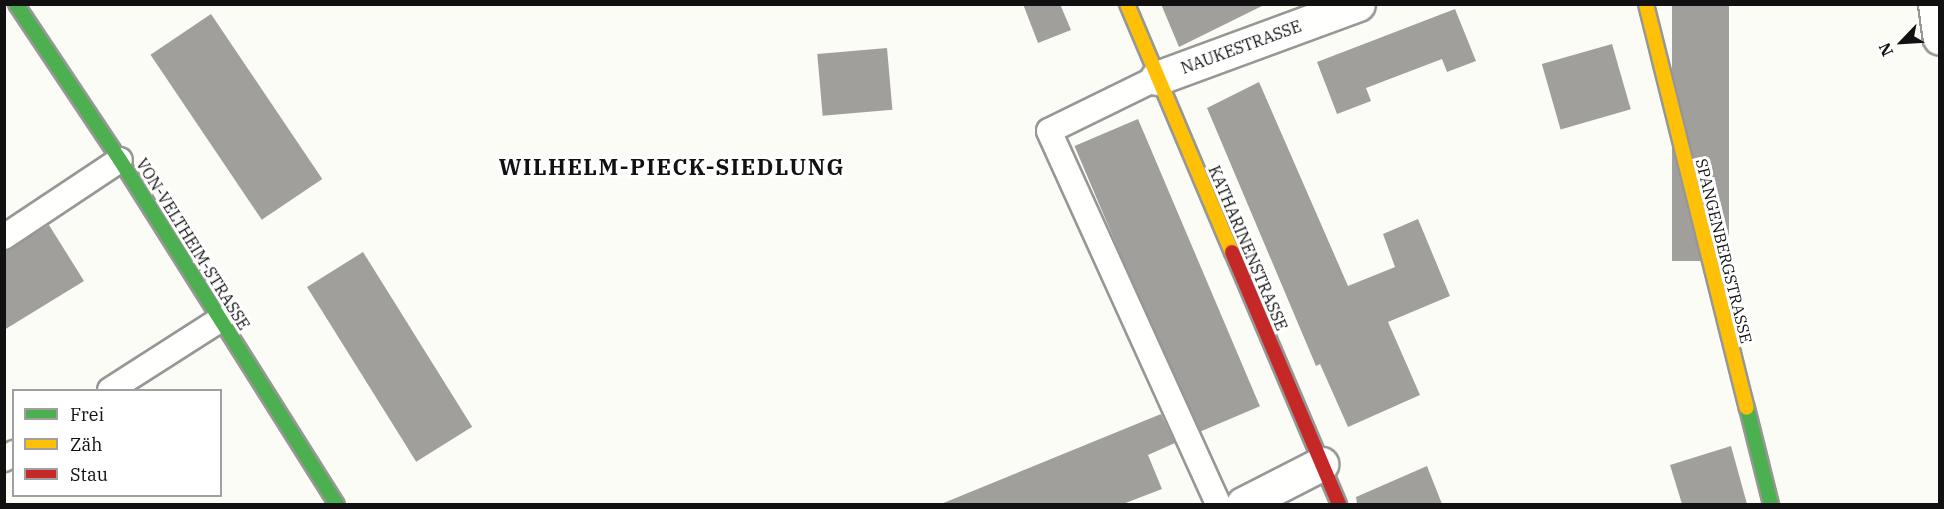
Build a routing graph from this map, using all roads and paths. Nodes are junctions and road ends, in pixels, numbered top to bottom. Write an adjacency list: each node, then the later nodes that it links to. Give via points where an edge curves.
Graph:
1 (16, 4): 8 (street, VON-VELTHEIM-STRASSE)
2 (1127, 4): 7 (street, KATHARINENSTRASSE)
3 (1358, 4): 7 (street, NAUKESTRASSE)
4 (1646, 4): 17 (street, SPANGENBERGSTRASSE)
5 (1935, 4): 6 (street)
6 (1940, 38)
7 (1157, 78): 12 (street, KATHARINENSTRASSE); 14 (lane, via 1049,131)
8 (120, 160): 9 (lane); 10 (street, VON-VELTHEIM-STRASSE)
9 (4, 237)
10 (221, 319): 11 (lane); 13 (street, VON-VELTHEIM-STRASSE)
11 (112, 389)
12 (1321, 464): 15 (street); 16 (street, KATHARINENSTRASSE)
13 (337, 504)
14 (1218, 504)
15 (1243, 504)
16 (1339, 504)
17 (1771, 504)

